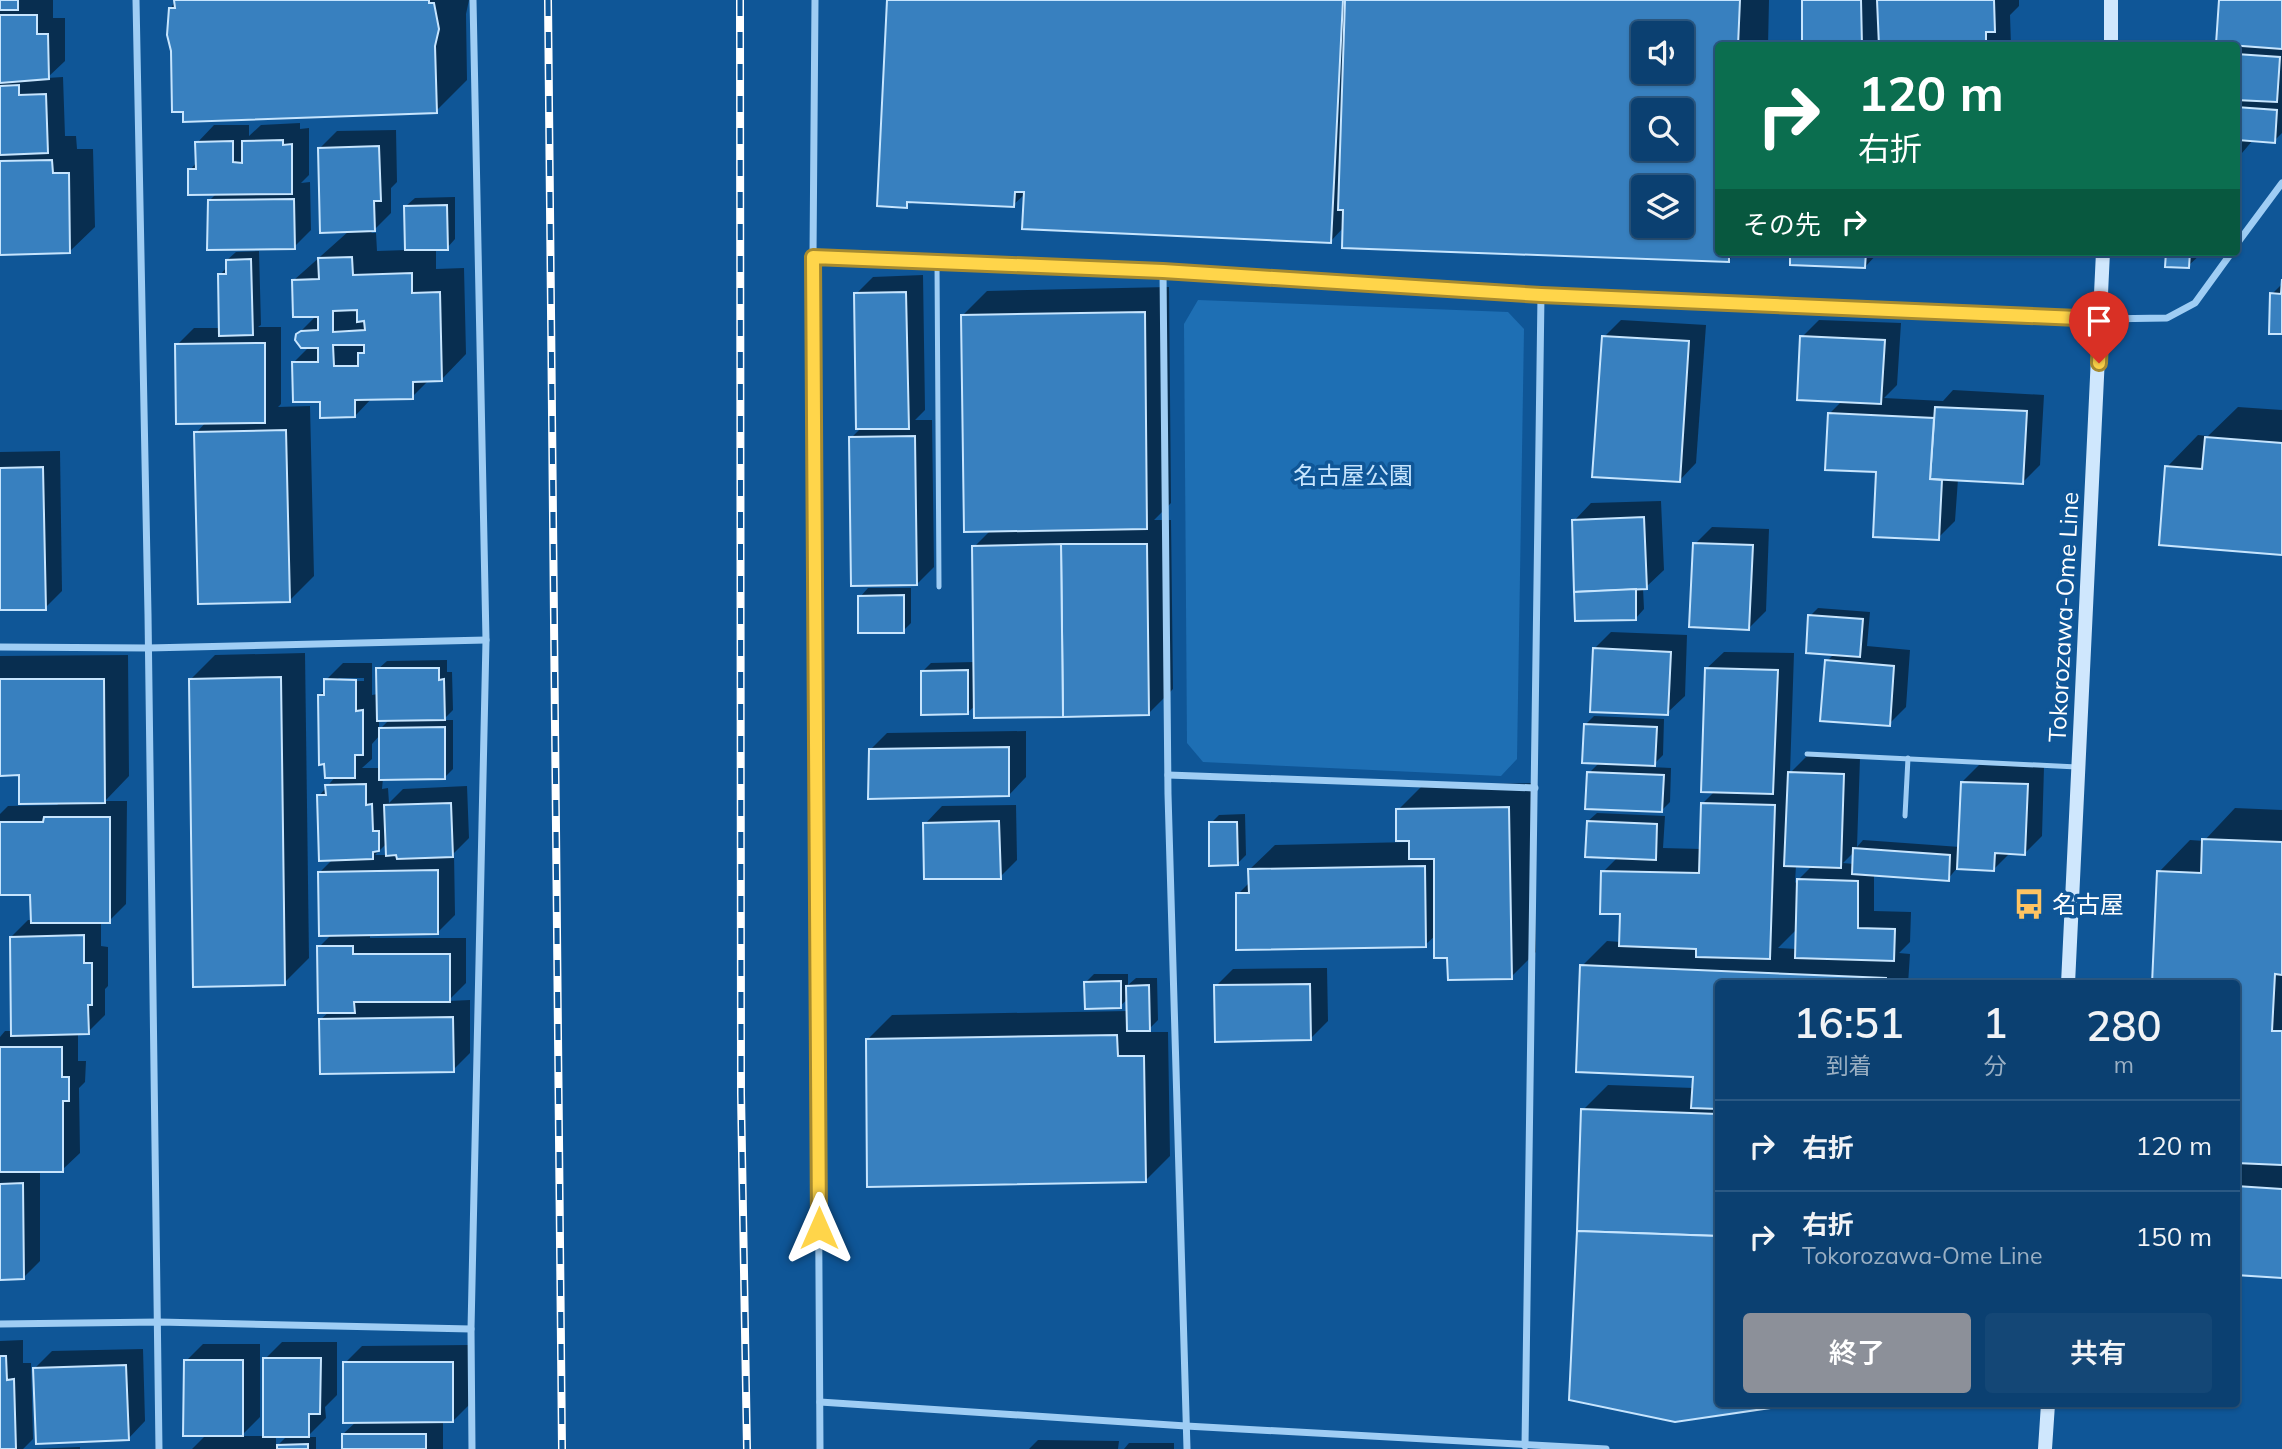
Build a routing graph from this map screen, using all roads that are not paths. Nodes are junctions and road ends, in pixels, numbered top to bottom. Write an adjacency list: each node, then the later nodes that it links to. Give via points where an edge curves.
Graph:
1 (136, 0): 18 (street)
2 (472, 0): 16 (street)
3 (815, 0): 10 (street)
4 (2111, 0): 5 (main road)
5 (2111, 42)
6 (2282, 183): 7 (street)
7 (2240, 240)
8 (2103, 256): 14 (main road, Tokorozawa-Ome Line)
9 (2229, 256): 14 (street, via 2195,303 2167,318)
10 (813, 257): 11 (street); 29 (street)
11 (937, 262): 12 (street); 15 (lane)
12 (1163, 271): 13 (street); 22 (street)
13 (1541, 295): 14 (street); 23 (street)
14 (2101, 319): 21 (main road, Tokorozawa-Ome Line)
15 (939, 587)
16 (485, 640): 18 (street); 28 (street)
17 (0, 647): 18 (street)
18 (148, 648): 26 (street)
19 (1807, 754): 20 (lane)
20 (1908, 758): 21 (lane); 24 (lane)
21 (2078, 767): 25 (main road, Tokorozawa-Ome Line)
22 (1168, 775): 23 (street); 31 (street)
23 (1535, 788): 32 (street)
24 (1905, 816)
25 (2068, 980)
26 (159, 1322): 27 (street); 28 (street); 33 (street)
27 (0, 1324)
28 (471, 1329): 34 (street)
29 (820, 1402): 31 (street); 35 (street)
30 (2048, 1407): 38 (main road)
31 (1186, 1426): 32 (street); 36 (street)
32 (1525, 1446): 37 (street)
33 (159, 1449)
34 (472, 1449)
35 (820, 1449)
36 (1187, 1449)
37 (1606, 1449)
38 (2045, 1449)

